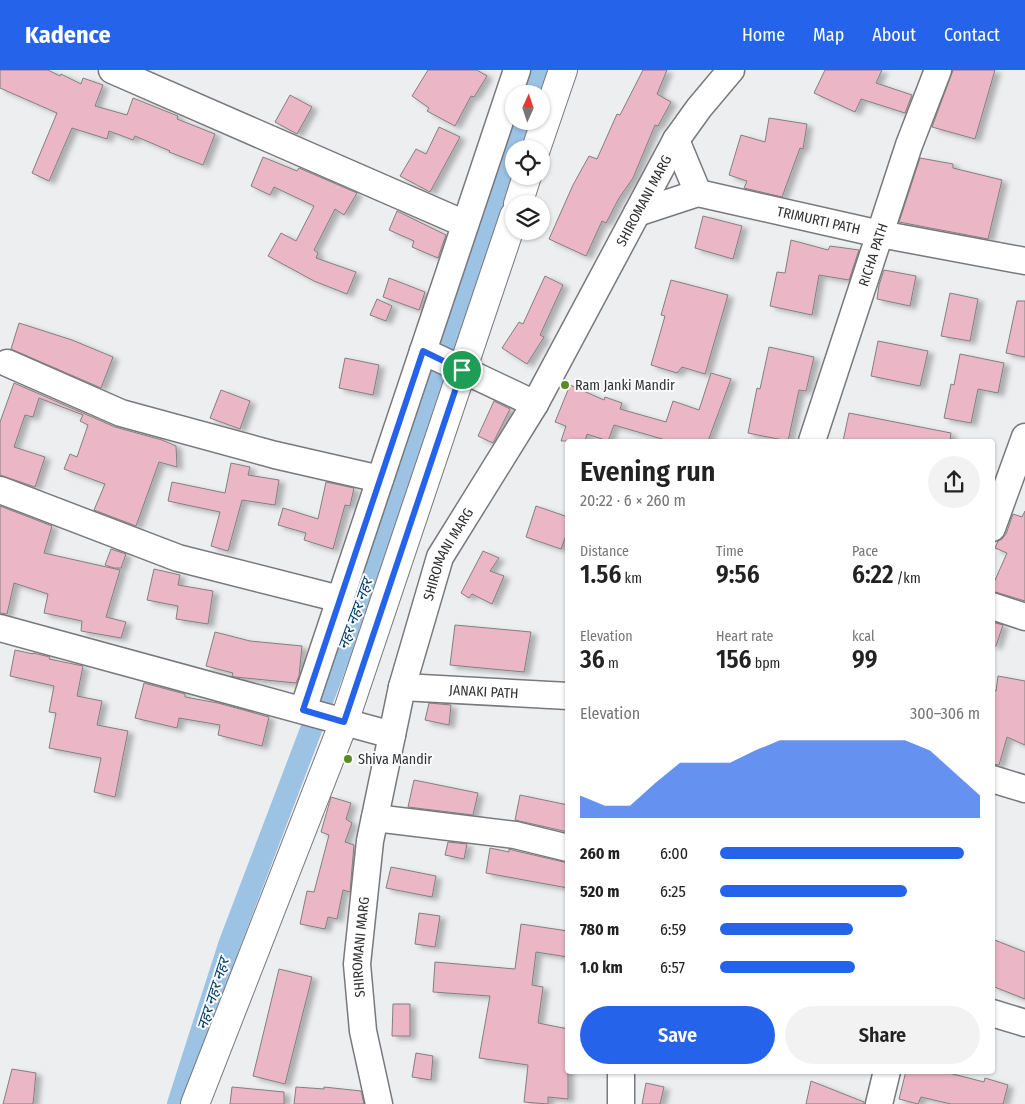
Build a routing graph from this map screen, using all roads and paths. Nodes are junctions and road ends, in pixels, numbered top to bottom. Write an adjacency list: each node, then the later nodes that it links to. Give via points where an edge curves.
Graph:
1 (112, 70): 10 (street)
2 (517, 70): 10 (street)
3 (563, 70): 6 (main road)
4 (731, 70): 7 (street, SHIROMANI MARG)
5 (938, 70): 11 (street, RICHA PATH, via 908,145)
6 (539, 140)
7 (676, 140): 8 (street); 9 (street, SHIROMANI MARG)
8 (698, 193): 9 (street); 11 (street, TRIMURTI PATH)
9 (637, 213): 17 (street, SHIROMANI MARG)
10 (465, 224): 14 (street)
11 (880, 234): 13 (street, TRIMURTI PATH); 19 (street, RICHA PATH)
12 (506, 240): 16 (main road)
13 (1025, 261)
14 (423, 351): 16 (street); 20 (street)
15 (7, 363): 20 (street, via 120,413 275,455)
16 (462, 370): 17 (street); 30 (main road)
17 (535, 404): 28 (street, SHIROMANI MARG, via 440,557)
18 (1025, 437): 22 (street)
19 (813, 439)
20 (380, 479): 24 (street)
21 (0, 490): 24 (street, via 178,558)
22 (1015, 496): 23 (street)
23 (995, 524)
24 (340, 599): 30 (street)
25 (995, 607): 26 (street)
26 (1025, 617)
27 (0, 628): 30 (street)
28 (402, 687): 29 (street, JANAKI PATH); 31 (street, SHIROMANI MARG)
29 (565, 696)
30 (320, 716): 31 (street); 41 (main road)
31 (392, 735): 34 (street, SHIROMANI MARG)
32 (995, 780): 33 (street)
33 (1025, 789)
34 (375, 818): 35 (street, via 516,835); 42 (street, SHIROMANI MARG, via 357,964 363,1031)
35 (565, 847)
36 (995, 1014): 37 (street)
37 (1025, 1023)
38 (621, 1074): 43 (street)
39 (887, 1074): 40 (street)
40 (884, 1102)
41 (195, 1104)
42 (380, 1104)
43 (621, 1104)

